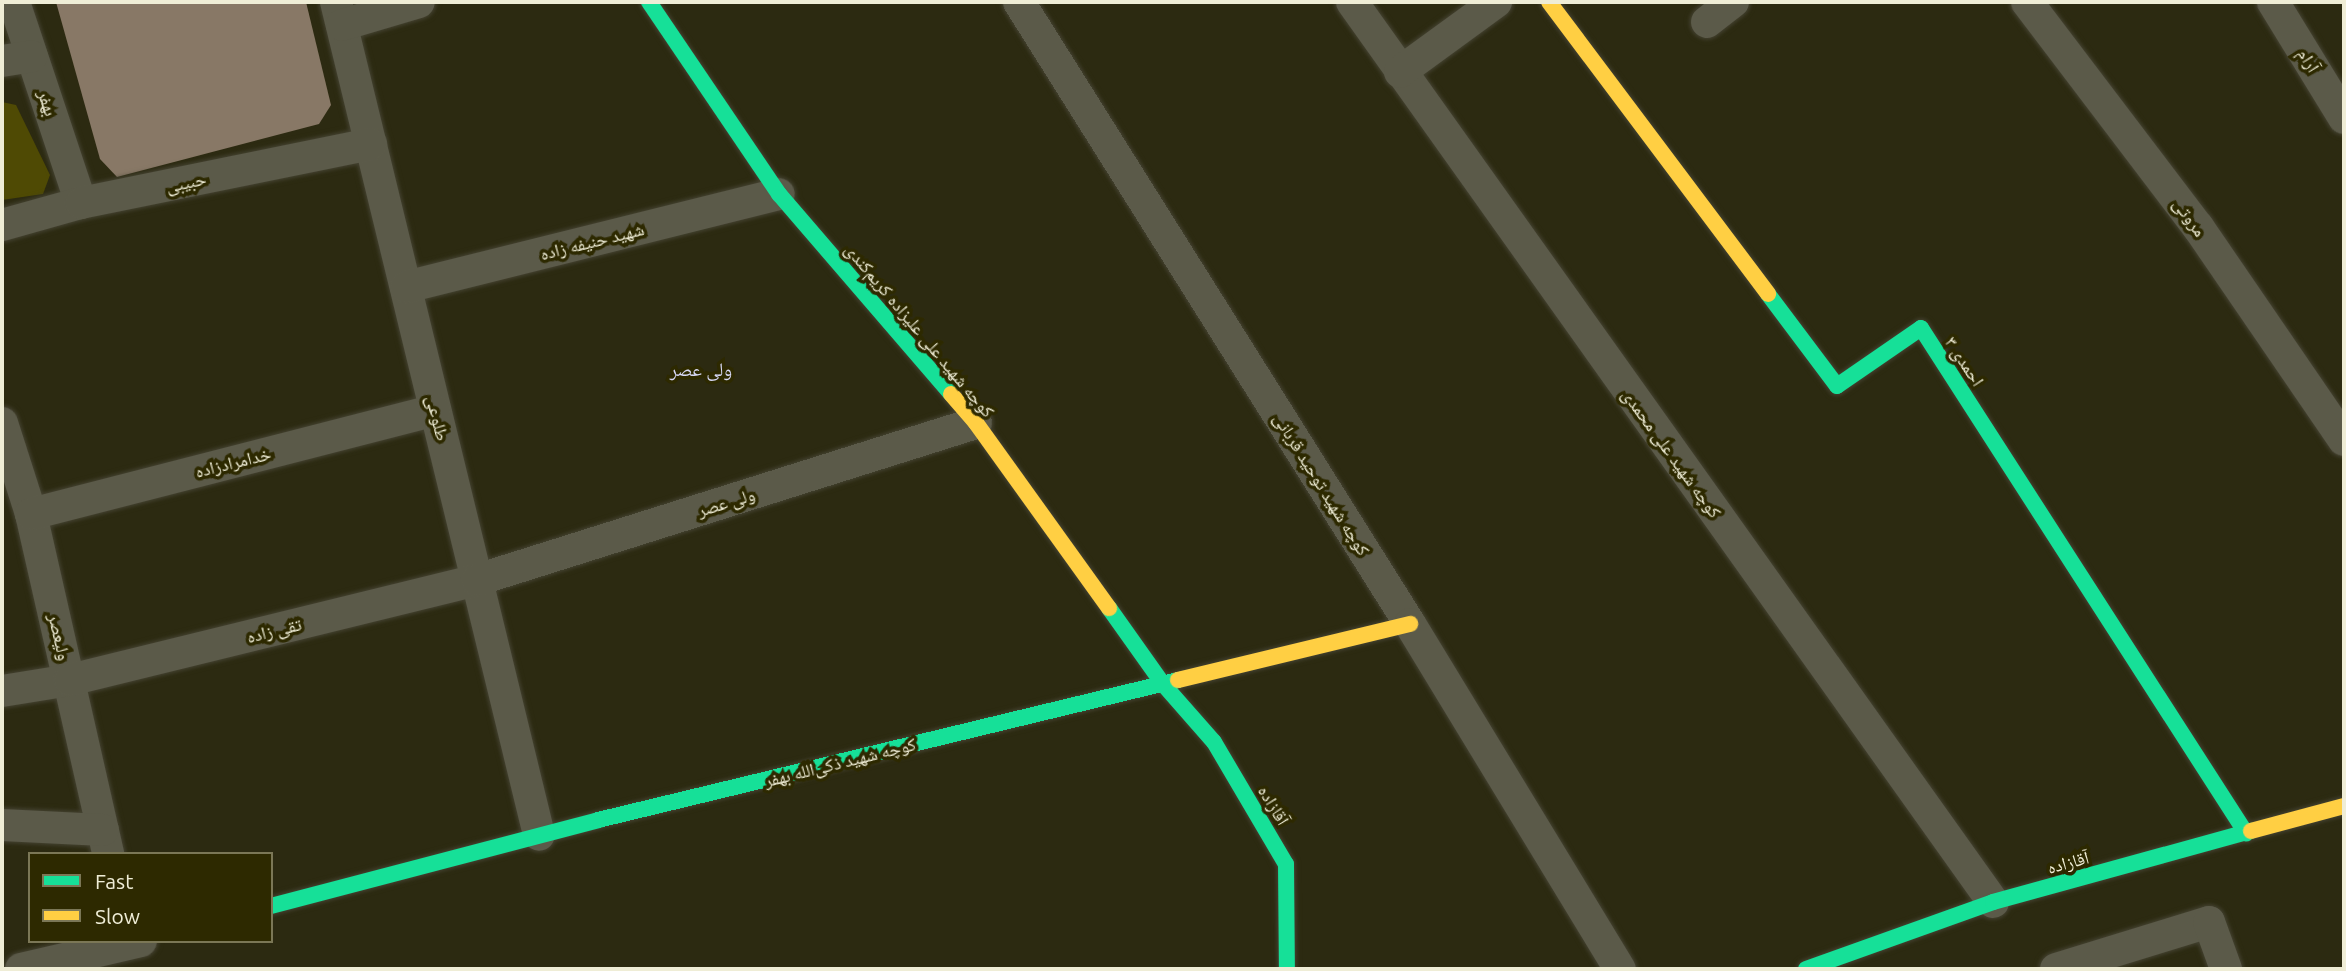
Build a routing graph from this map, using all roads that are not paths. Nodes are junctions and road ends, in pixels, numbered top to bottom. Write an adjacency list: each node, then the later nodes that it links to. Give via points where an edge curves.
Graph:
1 (14, 2): 13 (street, بهفر)
2 (419, 2): 11 (street)
3 (649, 2): 18 (street, کوچه شهید علی علیزاده کریم‌کندی)
4 (1019, 2): 28 (street, کوچه شهید توحید قربانی)
5 (1352, 2): 15 (street, کوچه شهید علی محمدی)
6 (1496, 2): 15 (street)
7 (1549, 2): 34 (street, احمدی ۳, via 1837,386 1921,328)
8 (1732, 2): 12 (street)
9 (2027, 2): 25 (street, مروتی, via 2198,227)
10 (2273, 2): 16 (street, آرام)
11 (339, 13): 17 (street, طلوعی)
12 (1707, 22)
13 (32, 56): 14 (street); 19 (street, بهفر)
14 (2, 61)
15 (1400, 72): 37 (street, کوچه شهید علی محمدی)
16 (2344, 118)
17 (371, 144): 19 (street, حبیبی); 21 (street, طلوعی)
18 (779, 194): 21 (street, شهید حنیفه زاده); 24 (street, کوچه شهید علی علیزاده کریم‌کندی)
19 (81, 203): 20 (street, حبیبی)
20 (2, 225)
21 (406, 287): 22 (street, طلوعی)
22 (435, 410): 26 (street, خدامرادزاده); 27 (street, طلوعی)
23 (2, 423): 26 (street, ولیعصر)
24 (976, 424): 27 (street, ولی عصر); 30 (street, کوچه شهید علی علیزاده کریم‌کندی)
25 (2344, 440)
26 (31, 514): 29 (street, ولیعصر)
27 (477, 580): 29 (street, تقی زاده); 35 (street, طلوعی)
28 (1410, 624): 30 (street, کوچه شهید ذکی‌الله بهفر); 42 (street, کوچه شهید توحید قربانی)
29 (70, 680): 31 (street, تقی زاده); 36 (street, ولیعصر)
30 (1163, 684): 35 (street, کوچه شهید ذکی‌الله بهفر); 41 (street, آقازاده, via 1214,742 1286,864)
31 (2, 691)
32 (2344, 806): 34 (street, آقازاده)
33 (2, 824): 36 (street)
34 (2246, 833): 37 (street, آقازاده)
35 (539, 835): 38 (street, کوچه شهید ذکی‌الله بهفر)
36 (106, 842)
37 (1993, 902): 43 (street, آقازاده)
38 (273, 905)
39 (135, 949): 40 (street)
40 (21, 969)
41 (1287, 969)
42 (1620, 969)
43 (1805, 969)
44 (2056, 969): 45 (street, via 2209,922)
45 (2226, 969)

